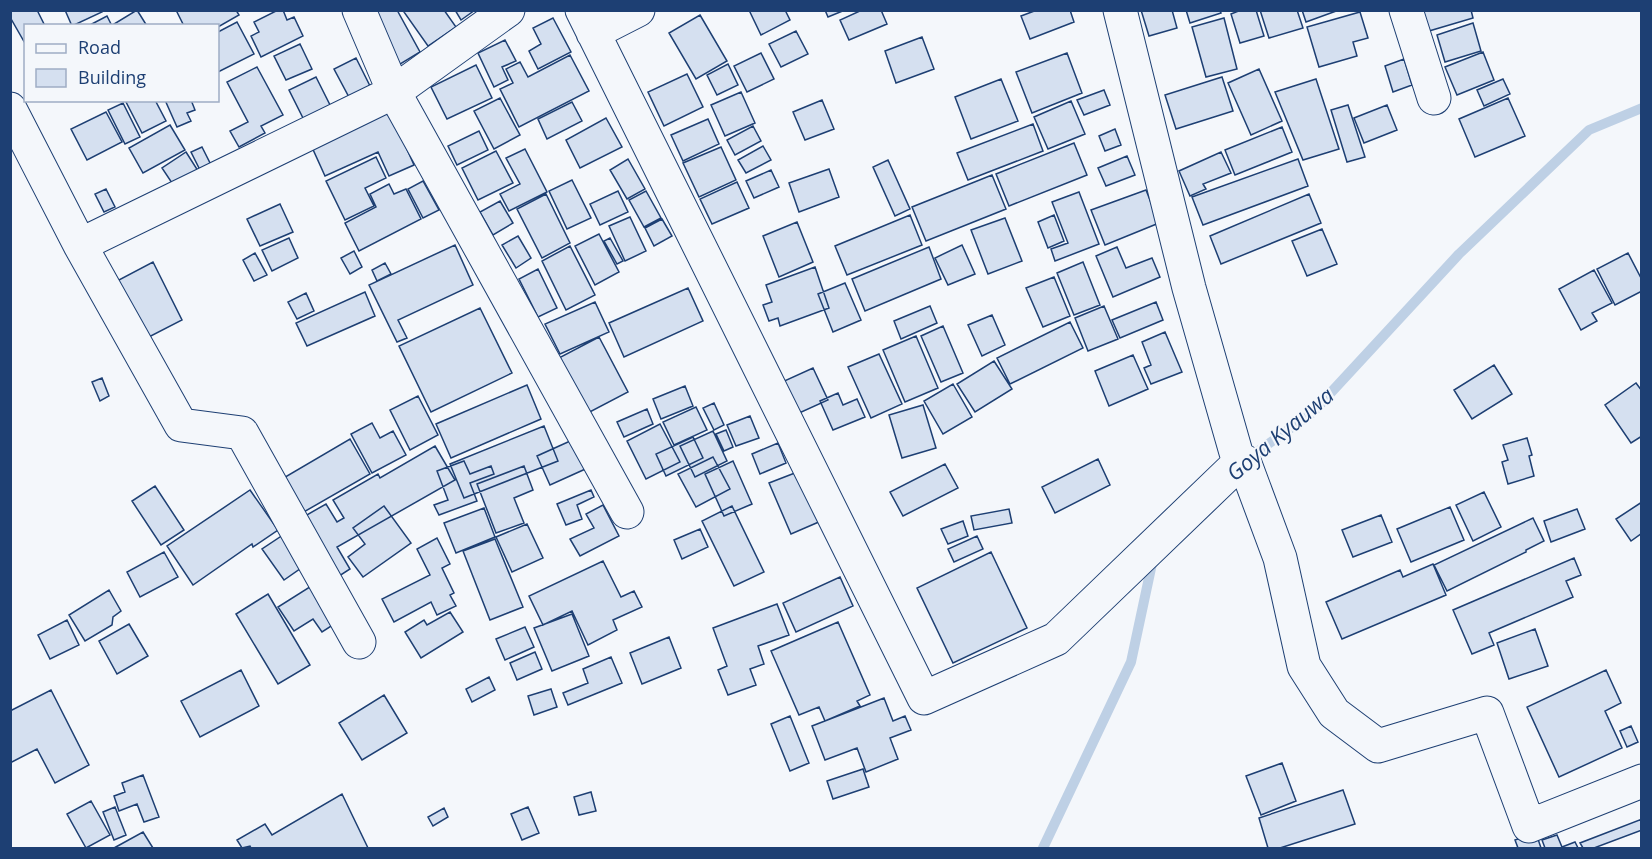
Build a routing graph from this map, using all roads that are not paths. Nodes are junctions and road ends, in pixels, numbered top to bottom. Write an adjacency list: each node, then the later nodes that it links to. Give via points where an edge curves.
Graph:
1 (359, 10): 7 (street)
2 (508, 10): 7 (street)
3 (638, 10): 6 (street)
4 (1120, 10): 11 (street, via 1189,288)
5 (1406, 10): 8 (street)
6 (587, 22): 11 (street, via 924,698 1056,639)
7 (394, 92): 10 (street); 12 (street)
8 (1434, 98)
9 (10, 109): 10 (street)
10 (80, 245): 13 (street, via 181,425 242,433)
11 (1239, 462): 14 (street, via 1244,461 1280,558 1304,666 1334,713 1378,746 1487,713 1529,826)
12 (627, 512)
13 (359, 642)
14 (1641, 781)

